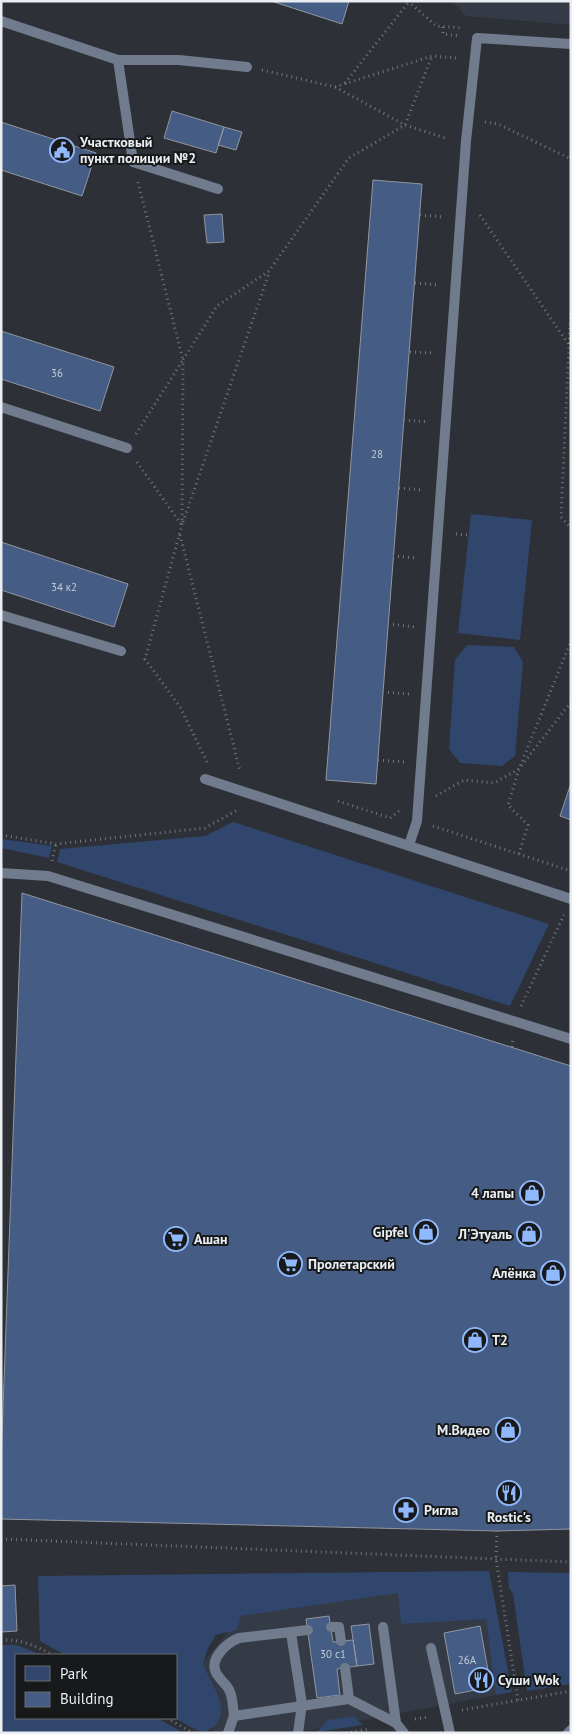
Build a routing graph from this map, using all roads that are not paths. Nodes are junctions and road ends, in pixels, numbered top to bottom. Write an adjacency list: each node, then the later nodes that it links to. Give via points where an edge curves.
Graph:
1 (1, 21): 3 (lane)
2 (571, 44): 11 (lane, via 477,38 462,189 417,821)
3 (118, 60): 4 (lane, via 179,60); 5 (lane, via 134,162)
4 (247, 67)
5 (218, 189)
6 (1, 407): 7 (lane)
7 (127, 448)
8 (1, 615): 9 (lane)
9 (121, 651)
10 (205, 779): 11 (lane)
11 (409, 845): 13 (lane)
12 (1, 873): 14 (lane, via 48,876)
13 (571, 899)
14 (571, 1039)
15 (331, 1627): 19 (lane, via 339,1627)
16 (383, 1627): 25 (lane)
17 (308, 1630): 18 (lane)
18 (291, 1632): 23 (lane); 24 (lane, via 239,1638 221,1650 215,1671 231,1693)
19 (341, 1641)
20 (431, 1648): 29 (lane)
21 (344, 1668): 22 (lane)
22 (349, 1699): 23 (lane); 25 (lane)
23 (302, 1704): 24 (lane); 27 (lane)
24 (234, 1716): 26 (lane)
25 (396, 1723): 28 (lane)
26 (228, 1733)
27 (298, 1733)
28 (404, 1733)
29 (450, 1733)

